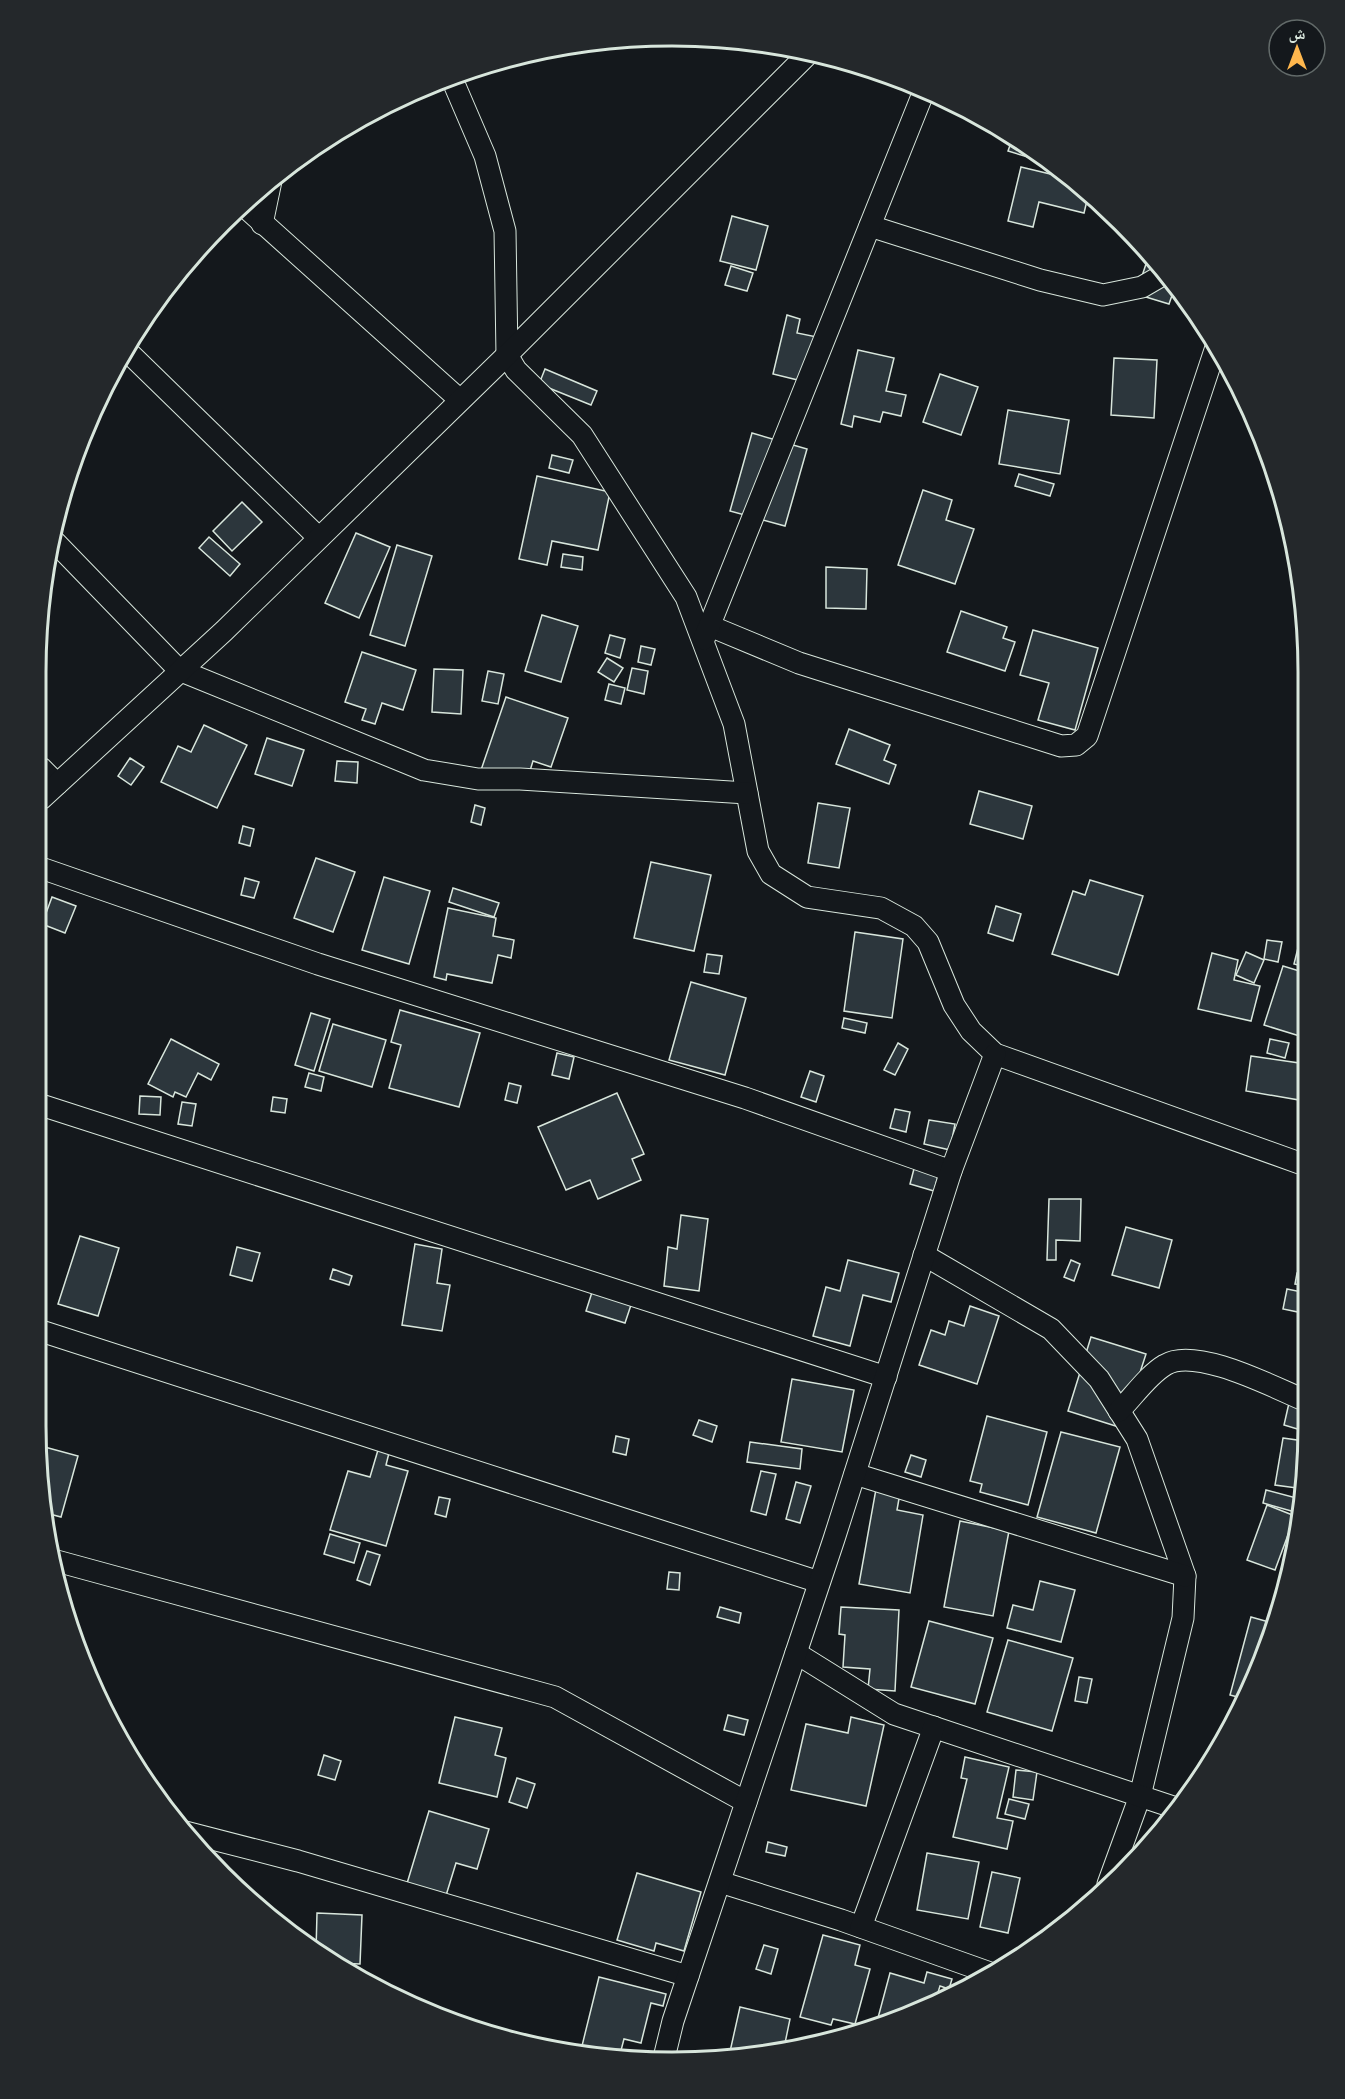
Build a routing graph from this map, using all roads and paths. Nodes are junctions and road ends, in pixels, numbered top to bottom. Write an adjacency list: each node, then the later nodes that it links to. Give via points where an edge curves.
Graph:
1 (802, 60): 9 (street)
2 (455, 86): 9 (street, via 485,156 505,231)
3 (921, 98): 7 (street)
4 (268, 195): 6 (street)
5 (250, 212): 6 (street)
6 (262, 224): 12 (street)
7 (870, 226): 8 (street, via 1040,280 1103,295 1142,287); 15 (street)
8 (1158, 278)
9 (507, 355): 12 (street); 15 (street, via 516,370 582,435)
10 (132, 356): 13 (street)
11 (1213, 357): 15 (street, via 1087,736 1076,745 1061,746)
12 (460, 400): 13 (street)
13 (318, 537): 16 (street)
14 (60, 547): 16 (street)
15 (706, 634): 19 (street, via 734,724)
16 (179, 670): 18 (street); 19 (street, via 424,770 478,779)
17 (46, 772): 18 (street)
18 (57, 784): 20 (street)
19 (747, 793): 22 (street, via 758,850 771,874 807,897 881,908 914,926 928,942 954,1005 971,1031)
20 (46, 795)
21 (46, 869): 25 (street, via 318,964 745,1098)
22 (995, 1054): 24 (street); 25 (street)
23 (46, 1106): 28 (street)
24 (1298, 1162)
25 (951, 1171): 26 (street)
26 (924, 1256): 28 (street); 30 (street, via 1051,1329 1098,1379)
27 (46, 1332): 34 (street)
28 (886, 1377): 31 (street)
29 (1298, 1398): 30 (street, via 1202,1360 1176,1360 1164,1365)
30 (1119, 1411): 33 (street, via 1137,1439)
31 (855, 1474): 33 (street); 34 (street)
32 (62, 1562): 38 (street, via 555,1697)
33 (1185, 1576): 37 (street, via 1182,1618)
34 (819, 1582): 35 (street)
35 (796, 1653): 36 (street, via 894,1714); 38 (street)
36 (934, 1727): 37 (street); 43 (street)
37 (1140, 1796): 39 (street); 41 (street)
38 (746, 1802): 42 (street)
39 (1170, 1806)
40 (199, 1836): 45 (street)
41 (1113, 1871)
42 (720, 1882): 43 (street); 45 (street)
43 (861, 1927): 44 (street)
44 (983, 1970)
45 (688, 1976): 46 (street)
46 (666, 2052)

